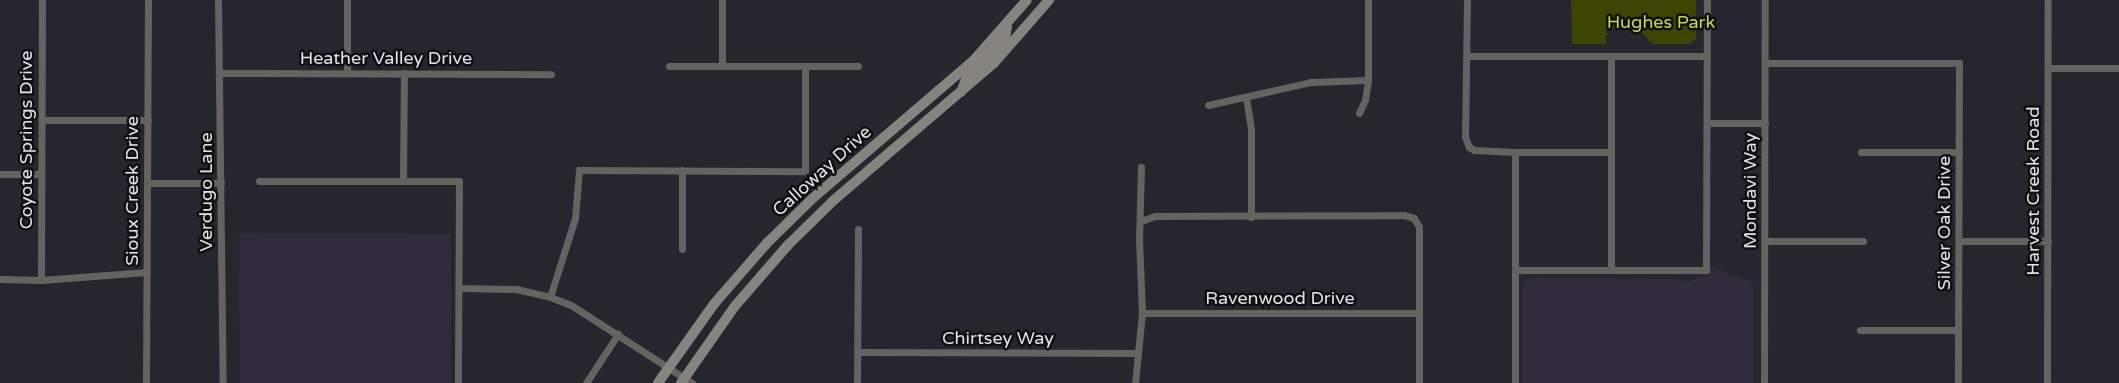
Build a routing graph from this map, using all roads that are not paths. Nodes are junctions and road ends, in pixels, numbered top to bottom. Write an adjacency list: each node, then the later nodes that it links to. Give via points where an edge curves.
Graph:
1 (42, 0): 34 (street, Coyote Springs Drive)
2 (148, 0): 35 (street, Sioux Creek Drive)
3 (218, 0): 24 (street, Verdugo Lane)
4 (347, 0): 25 (street)
5 (722, 0): 19 (street)
6 (1027, 0): 13 (main road, Calloway Drive)
7 (1049, 0): 30 (main road, Calloway Drive, via 1013,44)
8 (1368, 0): 29 (street)
9 (1467, 0): 14 (street)
10 (1707, 0): 16 (street)
11 (1765, 0): 17 (street, Mondavi Way)
12 (2048, 0): 22 (street, Harvest Creek Road)
13 (1007, 25): 28 (main road, Calloway Drive); 30 (main road, via 1005,39 966,79)
14 (1467, 56): 15 (street); 39 (street, via 1466,136 1469,147)
15 (1611, 56): 16 (street); 40 (street)
16 (1707, 56): 36 (street)
17 (1765, 63): 37 (street, Mondavi Way); 42 (street, Silver Oak Drive, via 1959,63)
18 (669, 66): 19 (street)
19 (722, 66): 20 (street)
20 (805, 66): 21 (street); 44 (street, via 805,170)
21 (858, 66)
22 (2048, 68): 23 (street); 57 (street, Harvest Creek Road)
23 (2119, 68)
24 (220, 73): 25 (street, Heather Valley Drive); 50 (street, Verdugo Lane)
25 (347, 73): 26 (street, Heather Valley Drive)
26 (404, 73): 27 (street, Heather Valley Drive); 48 (street)
27 (551, 74)
28 (953, 79): 38 (main road, via 947,93 920,117); 73 (main road, Calloway Drive, via 778,232 714,304)
29 (1368, 80): 31 (street, via 1319,81); 33 (street)
30 (961, 93): 38 (main road, Calloway Drive)
31 (1246, 97): 32 (street); 51 (street, via 1251,129)
32 (1208, 106)
33 (1359, 113)
34 (42, 120): 35 (street); 46 (street, Coyote Springs Drive)
35 (148, 120): 49 (street, Sioux Creek Drive)
36 (1707, 123): 37 (street); 60 (street, via 1706,270)
37 (1765, 123): 54 (street, Mondavi Way)
38 (917, 130): 74 (main road, Calloway Drive, via 834,200 788,245 735,306)
39 (1515, 152): 40 (street); 59 (street)
40 (1611, 152): 60 (street)
41 (1861, 152): 42 (street)
42 (1959, 152): 56 (street, Silver Oak Drive)
43 (1141, 167): 52 (street)
44 (682, 170): 58 (street); 65 (street, via 579,170 575,218)
45 (0, 174): 46 (street)
46 (41, 174): 63 (street, Coyote Springs Drive)
47 (259, 181): 48 (street)
48 (403, 181): 64 (street, via 459,182)
49 (147, 183): 50 (street); 61 (street, Sioux Creek Drive)
50 (221, 183): 76 (street, Verdugo Lane)
51 (1251, 217): 52 (street, via 1155,216); 67 (street, via 1404,215 1414,218 1419,227)
52 (1141, 221): 66 (street)
53 (858, 229): 71 (street)
54 (1765, 241): 55 (street); 84 (street, Mondavi Way)
55 (1863, 241)
56 (1958, 241): 57 (street); 69 (street, Silver Oak Drive)
57 (2048, 241): 86 (street, Harvest Creek Road)
58 (682, 248)
59 (1515, 270): 60 (street); 83 (street)
60 (1611, 270)
61 (147, 272): 63 (street); 75 (street, Sioux Creek Drive)
62 (0, 279): 63 (street)
63 (41, 280)
64 (459, 288): 65 (street, via 516,289); 77 (street)
65 (550, 297): 70 (street, via 572,305)
66 (1142, 313): 67 (street, Ravenwood Drive); 72 (street)
67 (1419, 313): 82 (street)
68 (1860, 330): 69 (street)
69 (1958, 330): 85 (street, Silver Oak Drive)
70 (618, 334): 73 (street); 78 (street)
71 (858, 352): 72 (street, Chirtsey Way); 80 (street)
72 (1138, 353): 81 (street)
73 (668, 366): 74 (street); 79 (main road, Calloway Drive)
74 (686, 381)
75 (146, 383)
76 (222, 383)
77 (458, 383)
78 (586, 383)
79 (658, 383)
80 (858, 383)
81 (1135, 383)
82 (1419, 383)
83 (1515, 383)
84 (1764, 383)
85 (1958, 383)
86 (2047, 383)

